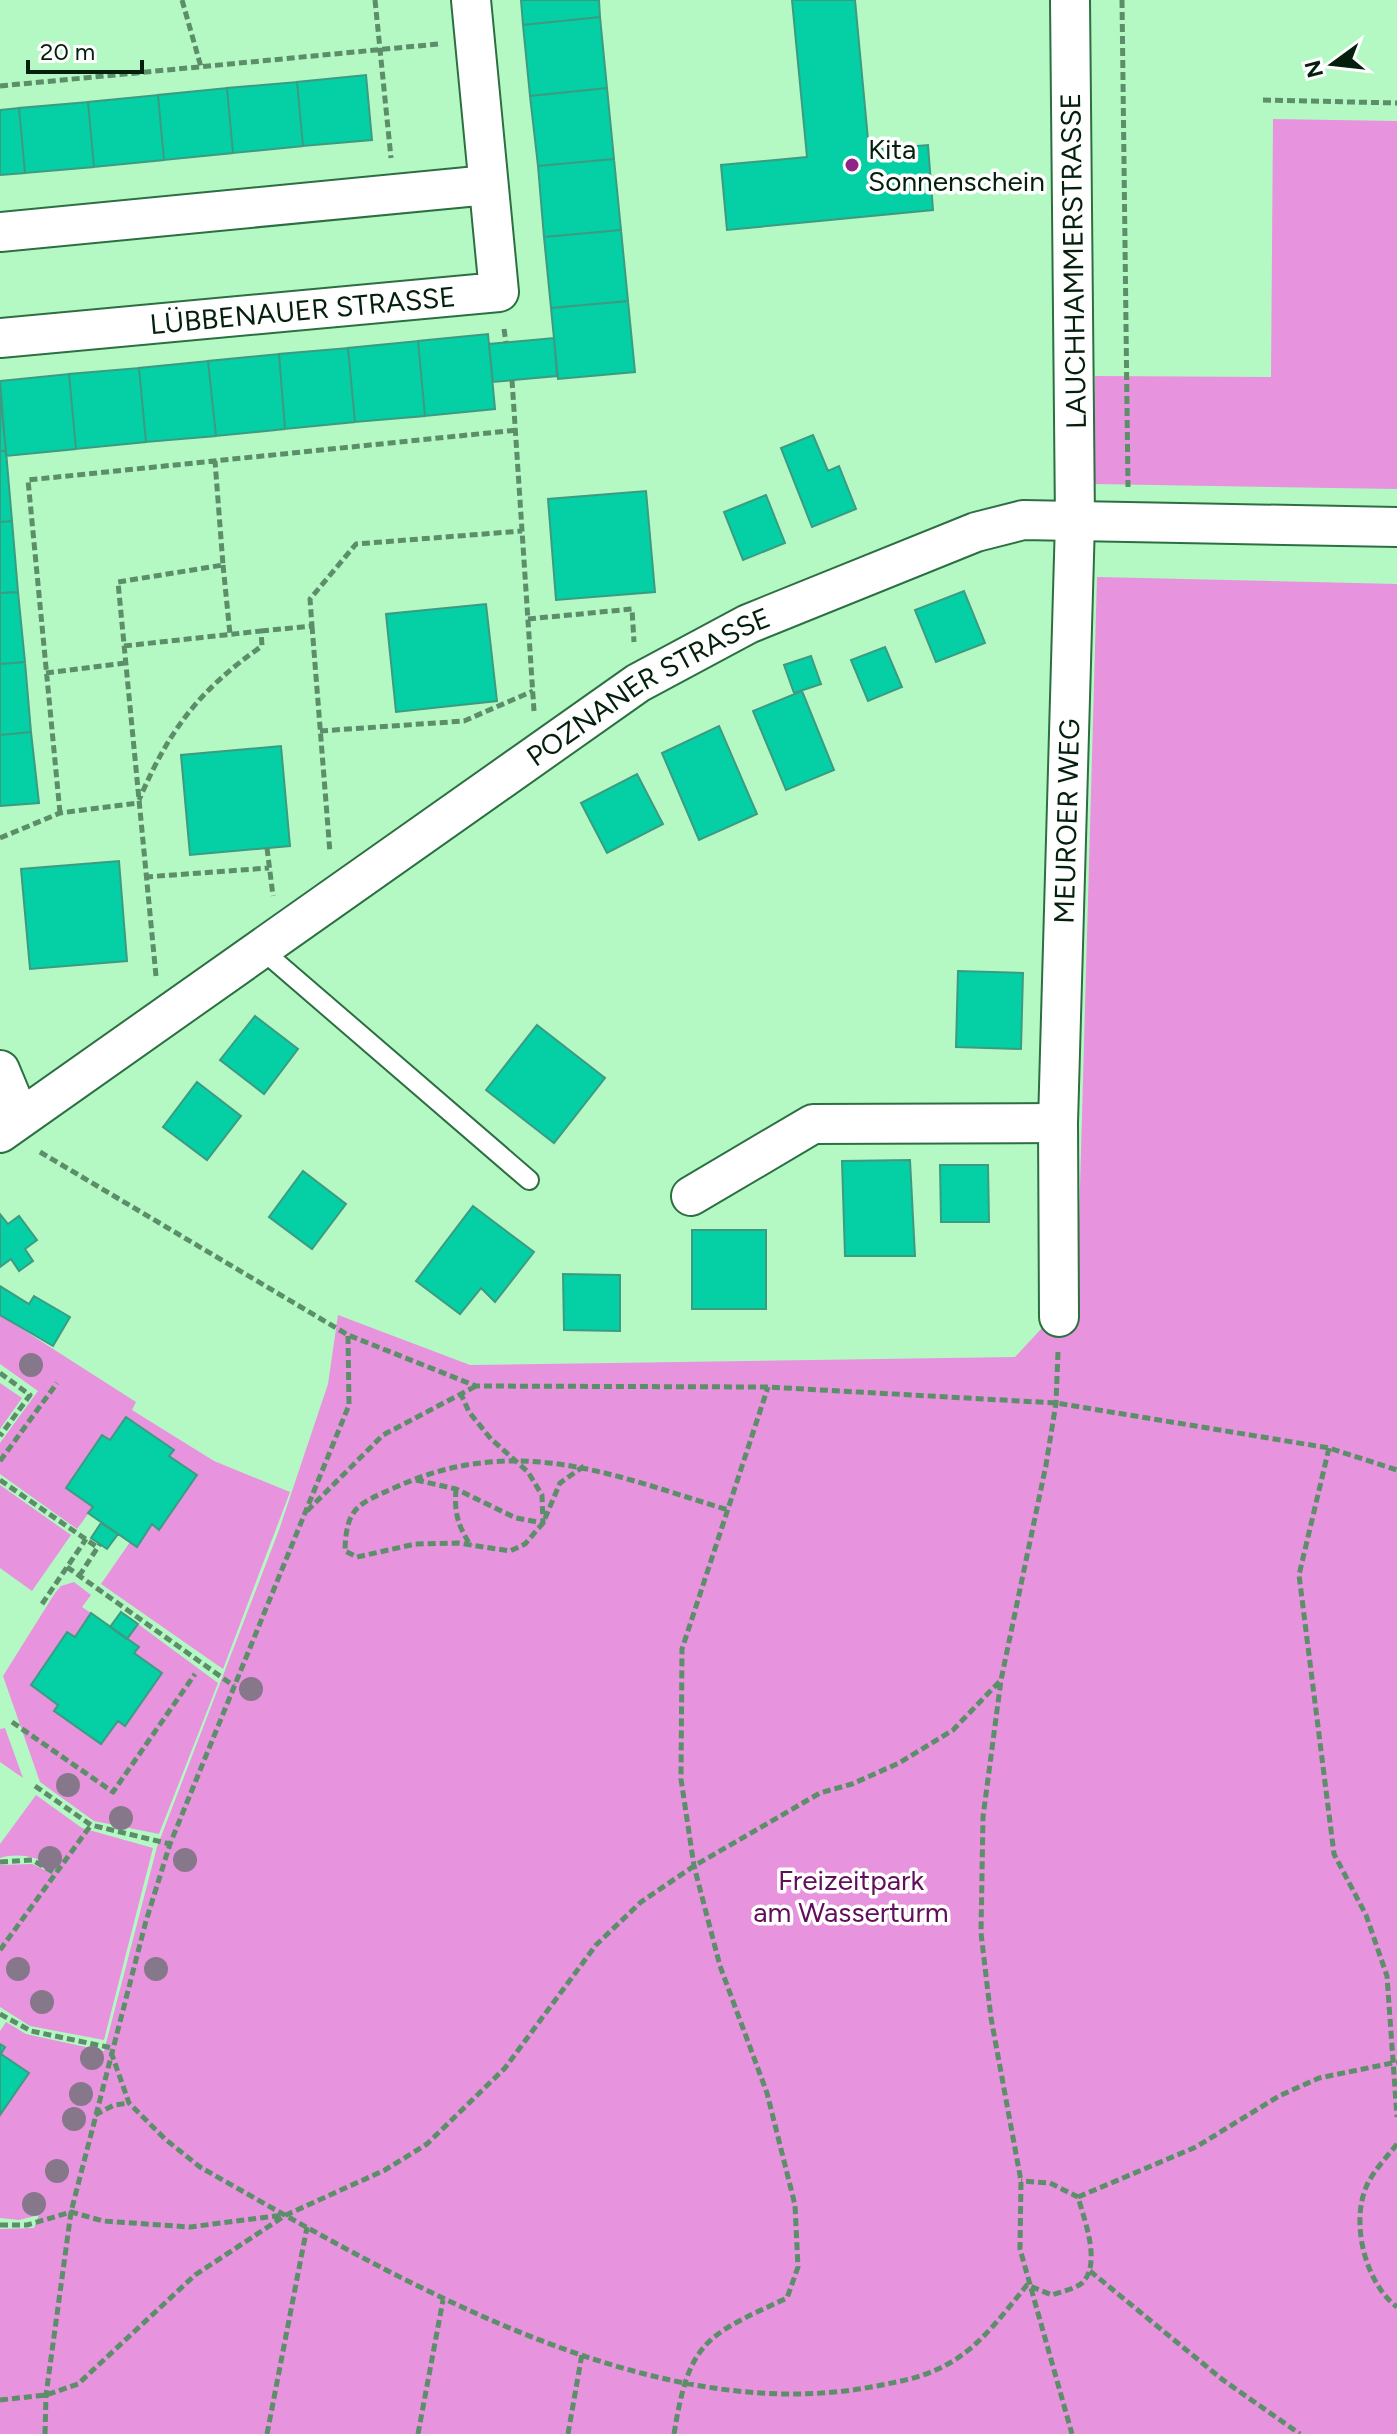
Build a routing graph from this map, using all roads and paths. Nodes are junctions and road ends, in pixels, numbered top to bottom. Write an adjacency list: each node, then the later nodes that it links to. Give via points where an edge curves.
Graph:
1 (182, 0): 8 (path)
2 (375, 0): 7 (path)
3 (471, 0): 6 (street, LÜBBENAUER STRASSE)
4 (1070, 0): 20 (street, LAUCHHAMMERSTRASSE)
5 (1122, 0): 19 (path)
6 (475, 40): 7 (path); 12 (street, LÜBBENAUER STRASSE)
7 (380, 50): 8 (path); 13 (path)
8 (201, 67): 9 (path)
9 (0, 86)
10 (1263, 100): 11 (path)
11 (1397, 103)
12 (488, 185): 13 (street); 15 (street, LÜBBENAUER STRASSE, via 499,292)
13 (395, 194): 14 (street)
14 (0, 232)
15 (0, 338)
16 (512, 380): 17 (path)
17 (517, 430): 18 (path); 22 (path)
18 (215, 461): 23 (path); 31 (path, via 28,480)
19 (1128, 520): 20 (street, POZNANER STRASSE); 21 (street, POZNANER STRASSE)
20 (1075, 521): 34 (street, POZNANER STRASSE, via 1023,520 976,532 748,624 638,683); 44 (street, MEUROER WEG)
21 (1397, 527)
22 (522, 531): 25 (path); 26 (path, via 356,544 310,599)
23 (223, 565): 28 (path); 29 (path, via 118,582)
24 (632, 609): 25 (path)
25 (528, 619): 32 (path)
26 (312, 626): 27 (path); 33 (path)
27 (261, 631): 28 (path); 35 (path, via 262,646 192,704 159,754)
28 (230, 634): 29 (path)
29 (124, 646): 30 (path)
30 (125, 663): 31 (path); 35 (path)
31 (46, 673): 36 (path)
32 (533, 691): 33 (path, via 464,721); 34 (path)
33 (320, 731): 40 (path)
34 (537, 755): 40 (street, POZNANER STRASSE)
35 (138, 803): 36 (path); 39 (path)
36 (60, 813): 37 (path)
37 (0, 838)
38 (269, 868): 39 (path)
39 (145, 877): 42 (path)
40 (334, 898): 41 (street, POZNANER STRASSE)
41 (261, 949): 42 (street, POZNANER STRASSE); 46 (lane)
42 (160, 1020): 45 (street, POZNANER STRASSE)
43 (0, 1070): 45 (street)
44 (1058, 1123): 47 (street, via 813,1124); 48 (street, MEUROER WEG)
45 (12, 1124): 49 (path, via 28,1145)
46 (529, 1180)
47 (691, 1196)
48 (1059, 1317): 55 (path)
49 (348, 1335): 52 (path); 66 (path, via 349,1405)
50 (0, 1373): 56 (path, via 30,1395)
51 (57, 1383): 59 (path)
52 (476, 1386): 53 (path); 54 (path)
53 (768, 1387): 55 (path); 65 (path)
54 (461, 1394): 58 (path, via 469,1412); 66 (path, via 383,1435)
55 (1056, 1403): 57 (path); 74 (path)
56 (0, 1436)
57 (1329, 1448): 61 (path); 87 (path, via 1299,1575 1334,1854 1366,1915 1387,1976)
58 (511, 1459): 60 (path); 63 (path, via 458,1464); 67 (path, via 528,1472 542,1495)
59 (0, 1461)
60 (584, 1466): 65 (path); 67 (path, via 560,1483)
61 (1397, 1470)
62 (0, 1480): 68 (path)
63 (413, 1480): 64 (path); 69 (path, via 358,1504 346,1524 345,1551 357,1557 415,1544)
64 (456, 1489): 67 (path, via 516,1518); 69 (path, via 454,1510)
65 (728, 1510): 81 (path, via 682,1649 681,1779)
66 (304, 1515): 75 (path)
67 (543, 1523): 69 (path, via 525,1544 510,1551)
68 (86, 1539): 70 (path); 71 (path, via 99,1546)
69 (472, 1547)
70 (67, 1567): 71 (path); 72 (path)
71 (79, 1576): 75 (path)
72 (42, 1604)
73 (195, 1674): 76 (path, via 113,1792)
74 (1001, 1680): 81 (path, via 953,1730 899,1763 820,1793); 92 (path, via 983,1817 981,1933)
75 (234, 1686): 79 (path)
76 (12, 1722)
77 (35, 1786): 78 (path)
78 (91, 1825): 79 (path); 82 (path)
79 (170, 1844): 86 (path)
80 (0, 1862): 82 (path, via 32,1860)
81 (694, 1866): 95 (path, via 641,1902 596,1945 505,2068 427,2144 385,2170); 103 (path, via 720,1966 767,2093 795,2205 798,2267 787,2298 722,2328 700,2348)
82 (55, 1873): 83 (path)
83 (2, 1942): 84 (path)
84 (0, 1950)
85 (1, 2016): 86 (path, via 31,2031)
86 (111, 2050): 88 (path); 89 (path)
87 (1395, 2062): 90 (path); 93 (path, via 1319,2078 1196,2147)
88 (129, 2103): 89 (path); 95 (path, via 200,2167)
89 (95, 2115): 94 (path)
90 (1397, 2117)
91 (1397, 2144): 101 (path, via 1367,2185 1361,2207 1371,2276)
92 (1021, 2181): 93 (path, via 1050,2183); 99 (path, via 1020,2249)
93 (1078, 2197): 98 (path, via 1090,2239)
94 (71, 2212): 95 (path, via 103,2221 190,2227); 96 (path, via 27,2225); 104 (path)
95 (286, 2215): 97 (path); 104 (path, via 195,2275 78,2384)
96 (0, 2225)
97 (307, 2227): 100 (path); 107 (path)
98 (1090, 2271): 99 (path, via 1081,2284 1052,2295); 112 (path, via 1223,2380)
99 (1027, 2285): 103 (path, via 967,2349 914,2379 834,2394 770,2394); 111 (path)
100 (443, 2300): 102 (path); 108 (path)
101 (1397, 2307)
102 (582, 2354): 103 (path); 109 (path)
103 (683, 2382): 110 (path)
104 (46, 2395): 105 (path); 106 (path)
105 (0, 2400)
106 (45, 2434)
107 (267, 2434)
108 (418, 2434)
109 (568, 2434)
110 (674, 2434)
111 (1072, 2434)
112 (1300, 2434)

